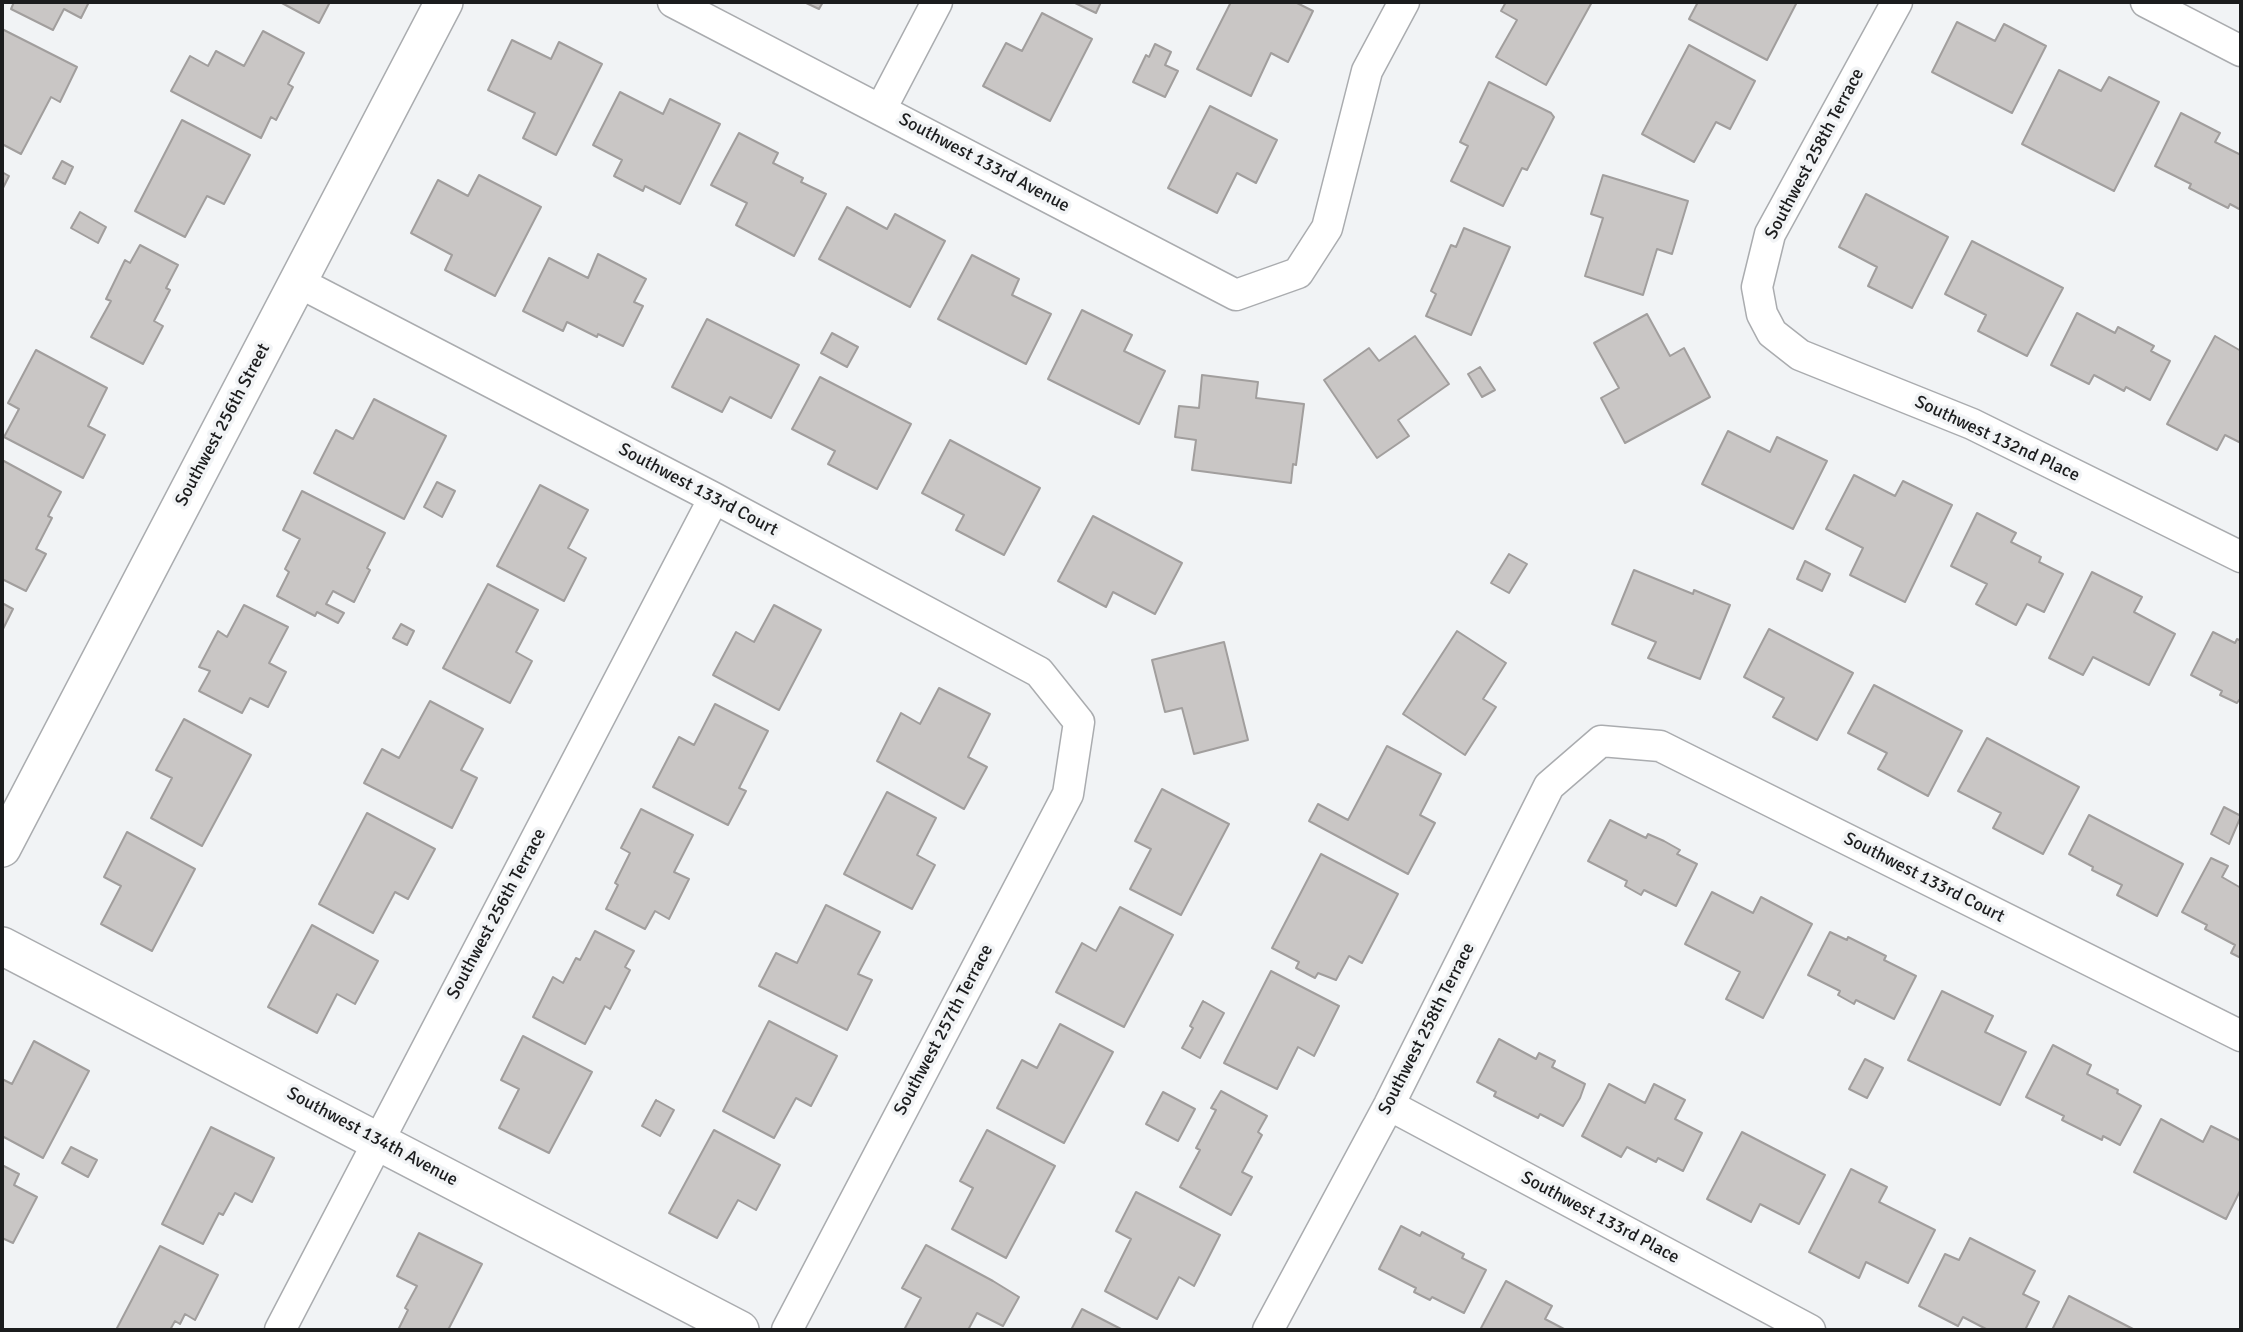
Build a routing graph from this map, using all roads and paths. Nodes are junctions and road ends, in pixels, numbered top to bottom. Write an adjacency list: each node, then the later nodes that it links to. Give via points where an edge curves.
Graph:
1 (444, 2): 9 (street, Southwest 256th Street)
2 (673, 2): 8 (street, Southwest 133rd Avenue)
3 (937, 2): 8 (street)
4 (1404, 2): 8 (street, Southwest 133rd Avenue, via 1367,71 1327,228 1298,273 1236,295)
5 (1897, 2): 10 (street, Southwest 258th Terrace, via 1770,234 1757,287)
6 (2146, 2): 7 (street)
7 (2241, 51)
8 (881, 109)
9 (298, 282): 11 (street, Southwest 133rd Court); 15 (street, Southwest 256th Street)
10 (1762, 314): 12 (street, Southwest 132nd Place, via 1772,333 1800,355 1972,424)
11 (714, 498): 13 (street, Southwest 133rd Court, via 1039,672); 19 (street, Southwest 256th Terrace)
12 (2241, 556)
13 (1079, 722): 22 (street, Southwest 257th Terrace, via 1068,794)
14 (1601, 741): 17 (street, Southwest 133rd Court, via 1660,746); 18 (street, Southwest 258th Terrace, via 1549,786)
15 (2, 848)
16 (2, 946): 19 (street, Southwest 134th Avenue)
17 (2241, 1037)
18 (1389, 1105): 23 (street, Southwest 258th Terrace); 24 (street, Southwest 133rd Place)
19 (378, 1140): 20 (street, Southwest 256th Terrace); 21 (street, Southwest 134th Avenue)
20 (280, 1330)
21 (740, 1330)
22 (786, 1330)
23 (1268, 1330)
24 (1811, 1330)

